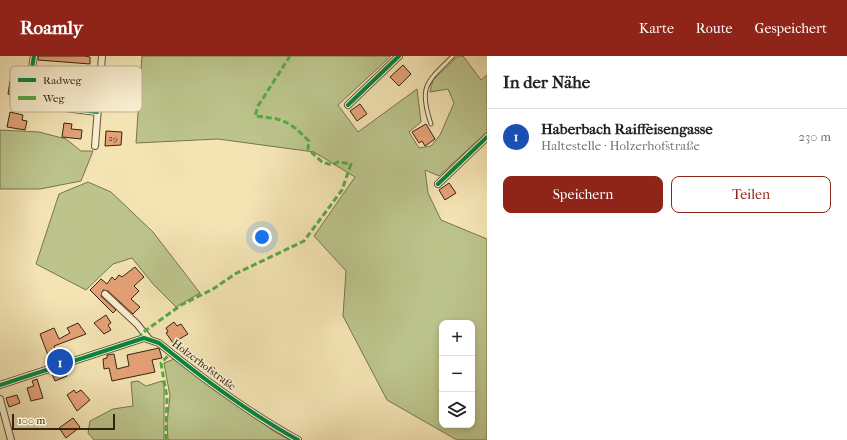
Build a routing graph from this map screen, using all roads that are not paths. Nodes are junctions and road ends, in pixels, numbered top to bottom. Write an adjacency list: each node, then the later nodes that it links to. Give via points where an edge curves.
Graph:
1 (34, 56): 5 (street)
2 (102, 56): 6 (street)
3 (399, 56): 7 (street)
4 (453, 56): 9 (lane, via 430,79 424,91)
5 (32, 66)
6 (101, 66)
7 (348, 105)
8 (97, 112): 11 (street)
9 (431, 124)
10 (487, 137): 12 (street)
11 (95, 146)
12 (438, 184)
13 (105, 294): 14 (street)
14 (149, 339): 15 (street, via 139,339); 19 (street, Holzerhofstraße, via 159,343 270,424)
15 (0, 385)
16 (0, 399): 17 (street)
17 (1, 408): 18 (street)
18 (11, 440)
19 (298, 440)

